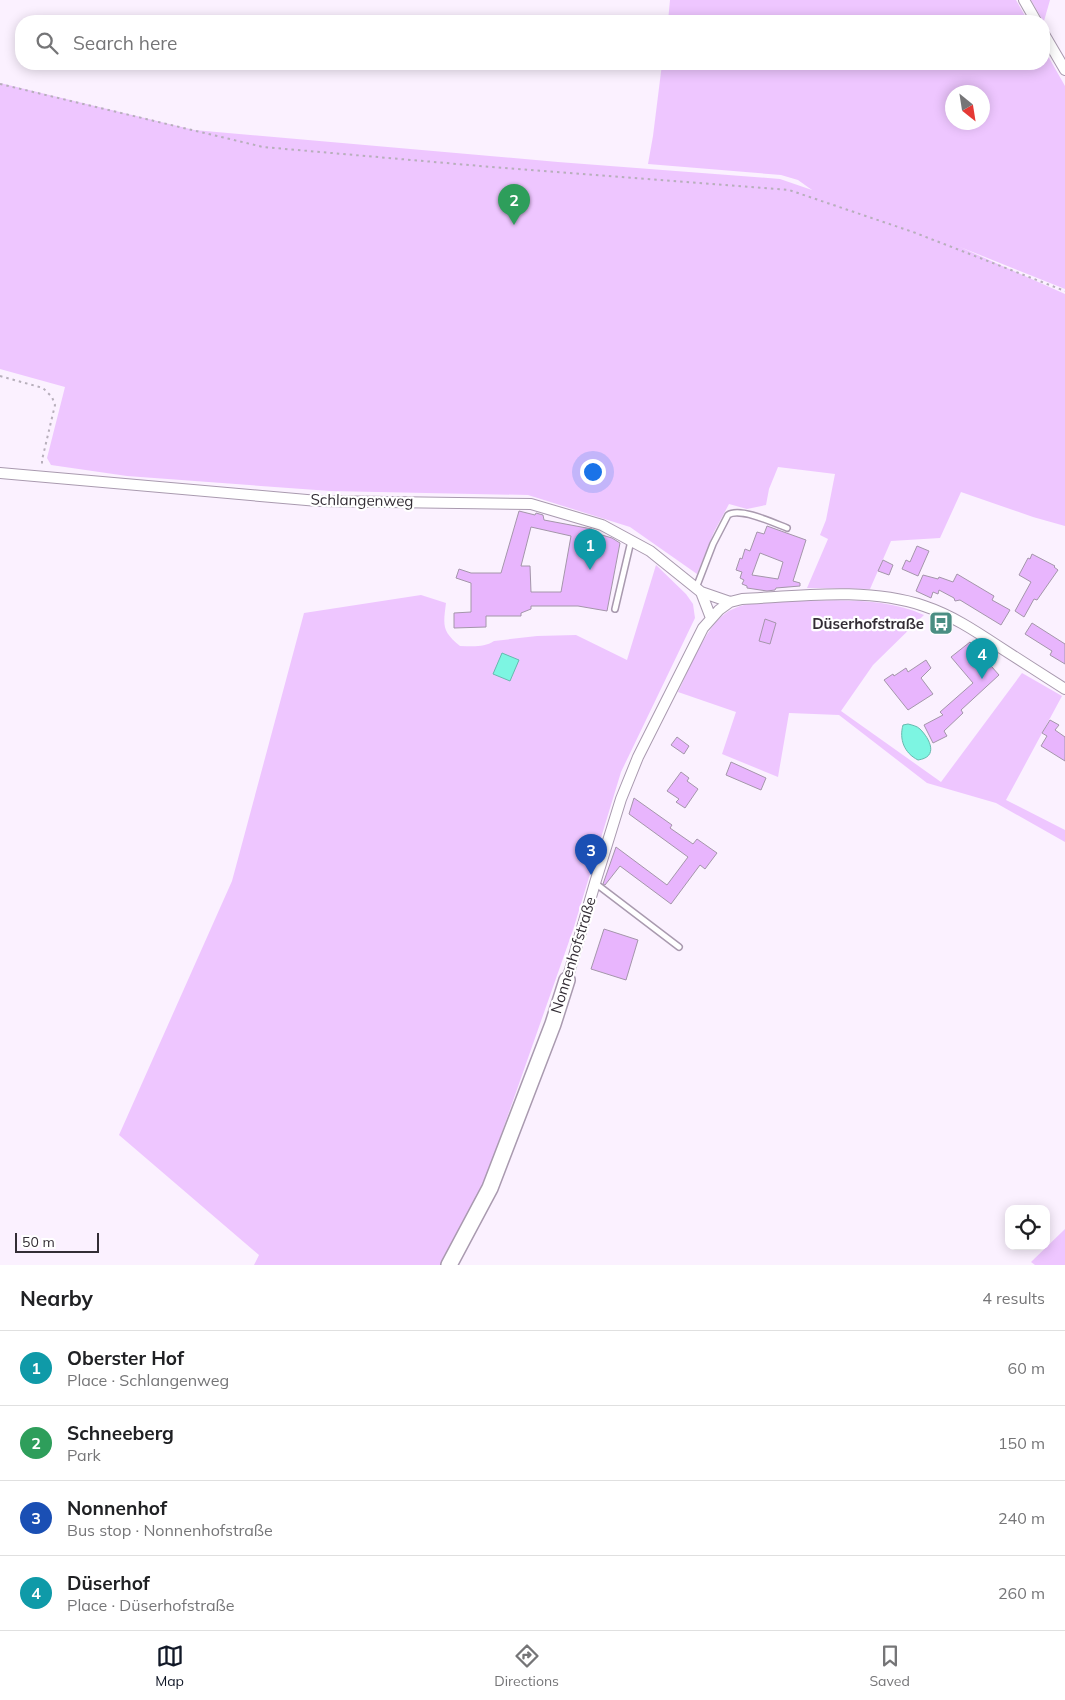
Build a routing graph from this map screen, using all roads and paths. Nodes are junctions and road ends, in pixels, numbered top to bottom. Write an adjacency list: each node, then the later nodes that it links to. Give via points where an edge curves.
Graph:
1 (1024, 0): 2 (street)
2 (1033, 15)
3 (1050, 44): 4 (street)
4 (1065, 70)
5 (0, 84): 6 (path, via 263,147 789,190 913,232)
6 (1065, 291)
7 (0, 376): 9 (path, via 43,388 52,396 55,405 42,460)
8 (0, 473): 9 (street, Schlangenweg)
9 (42, 476): 11 (street, Schlangenweg, via 318,500 531,504 602,525)
10 (787, 528): 12 (lane, via 756,516 739,512 728,514 713,544)
11 (631, 541): 12 (street, Schlangenweg, via 650,551); 14 (lane)
12 (699, 590): 13 (street); 15 (street)
13 (730, 602): 15 (street, Nonnenhofstraße); 16 (street, via 832,595 900,599 925,606 968,626)
14 (615, 609)
15 (711, 618): 17 (street, Nonnenhofstraße, via 638,757)
16 (1065, 689)
17 (595, 882): 18 (lane); 19 (street, Nonnenhofstraße)
18 (679, 947)
19 (567, 980): 20 (street, Nonnenhofstraße, via 490,1188)
20 (448, 1265)

